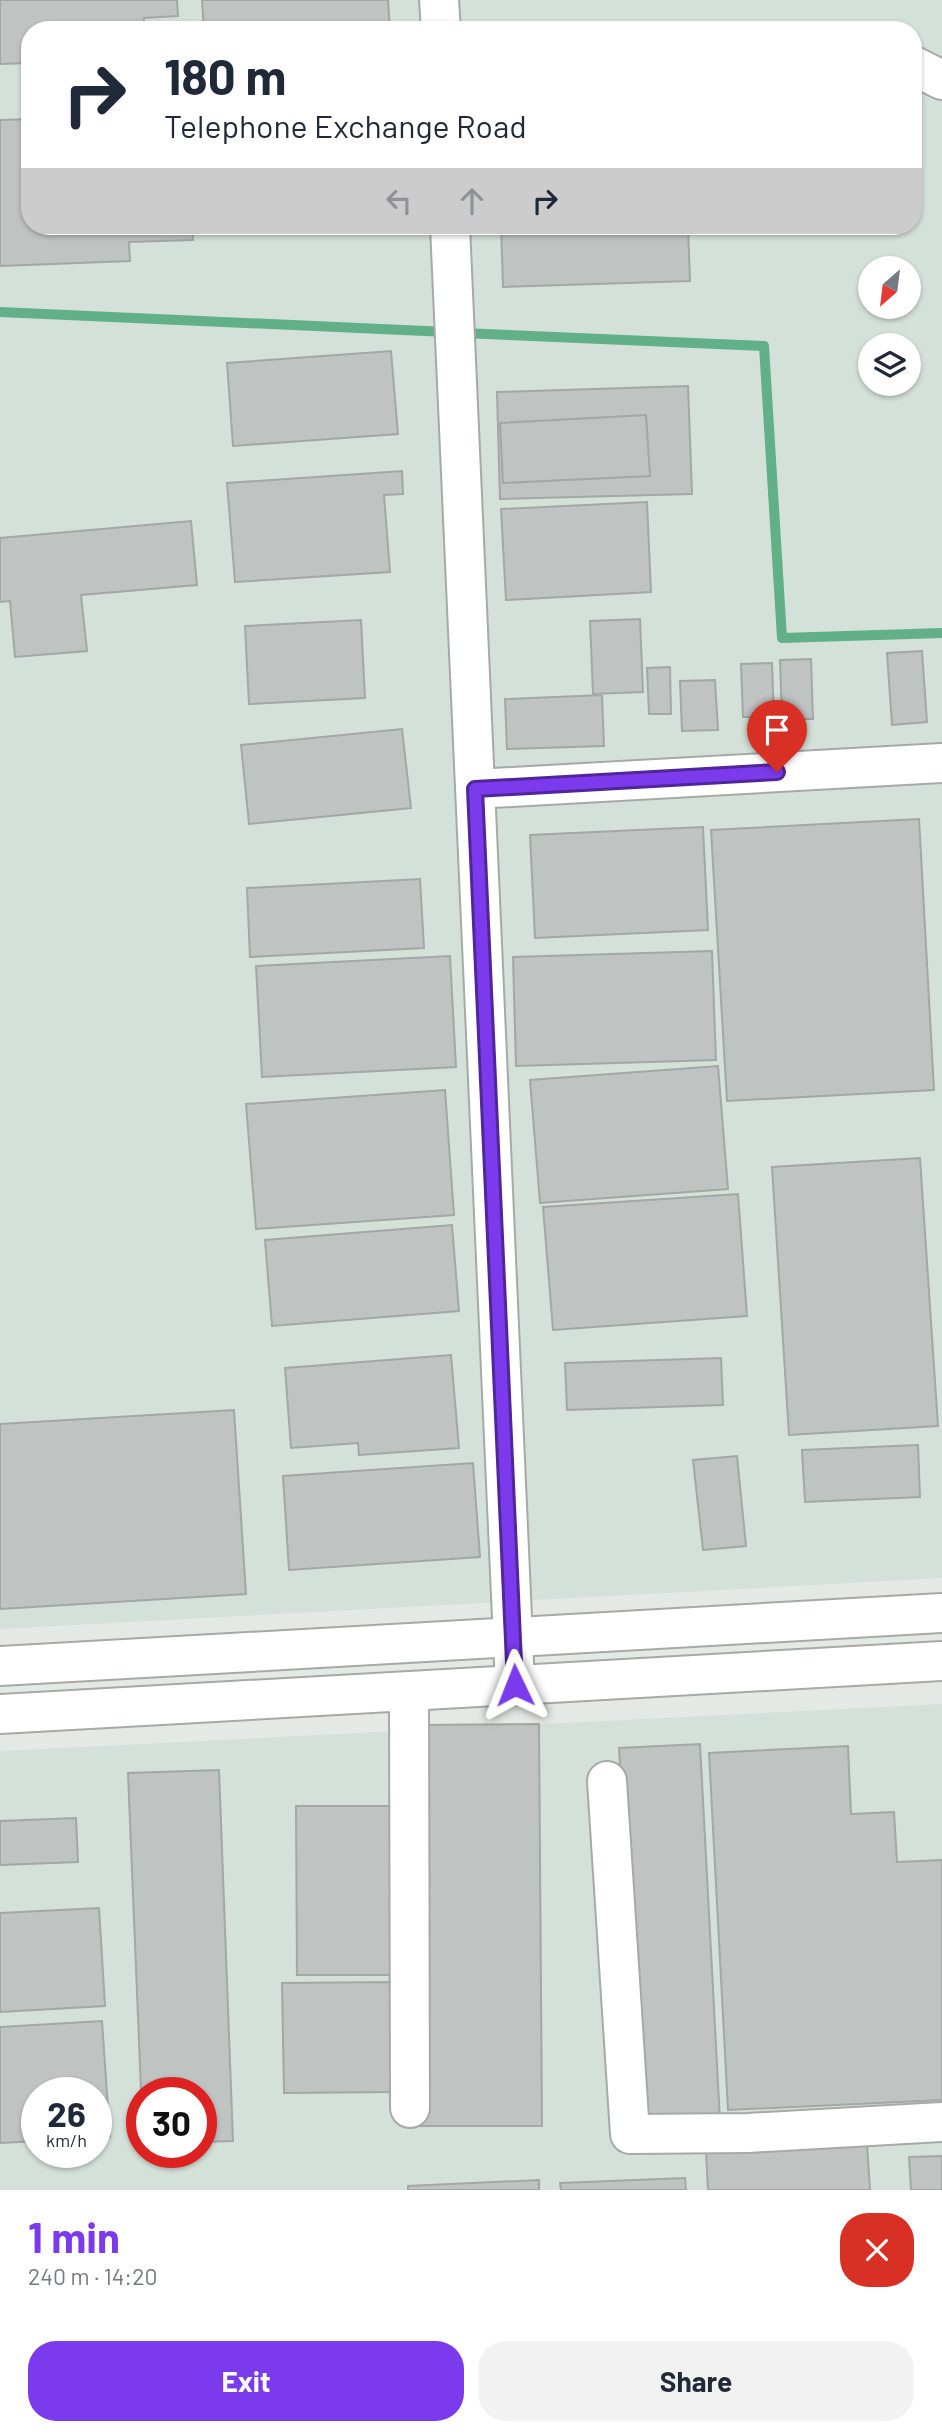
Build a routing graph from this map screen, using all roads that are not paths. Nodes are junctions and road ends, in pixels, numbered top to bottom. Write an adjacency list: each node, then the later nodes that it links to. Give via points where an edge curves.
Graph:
1 (439, 0): 2 (street)
2 (440, 21)
3 (922, 70): 4 (street)
4 (942, 80)
5 (450, 235): 7 (street)
6 (942, 763): 7 (street)
7 (475, 789): 9 (street)
8 (942, 1613): 9 (street)
9 (513, 1637): 11 (street); 12 (street)
10 (942, 1663): 12 (street)
11 (0, 1666)
12 (515, 1685): 13 (street)
13 (409, 1691): 14 (street); 16 (street)
14 (0, 1714)
15 (607, 1781): 17 (street, via 631,2134 748,2133)
16 (410, 2108)
17 (942, 2122)

